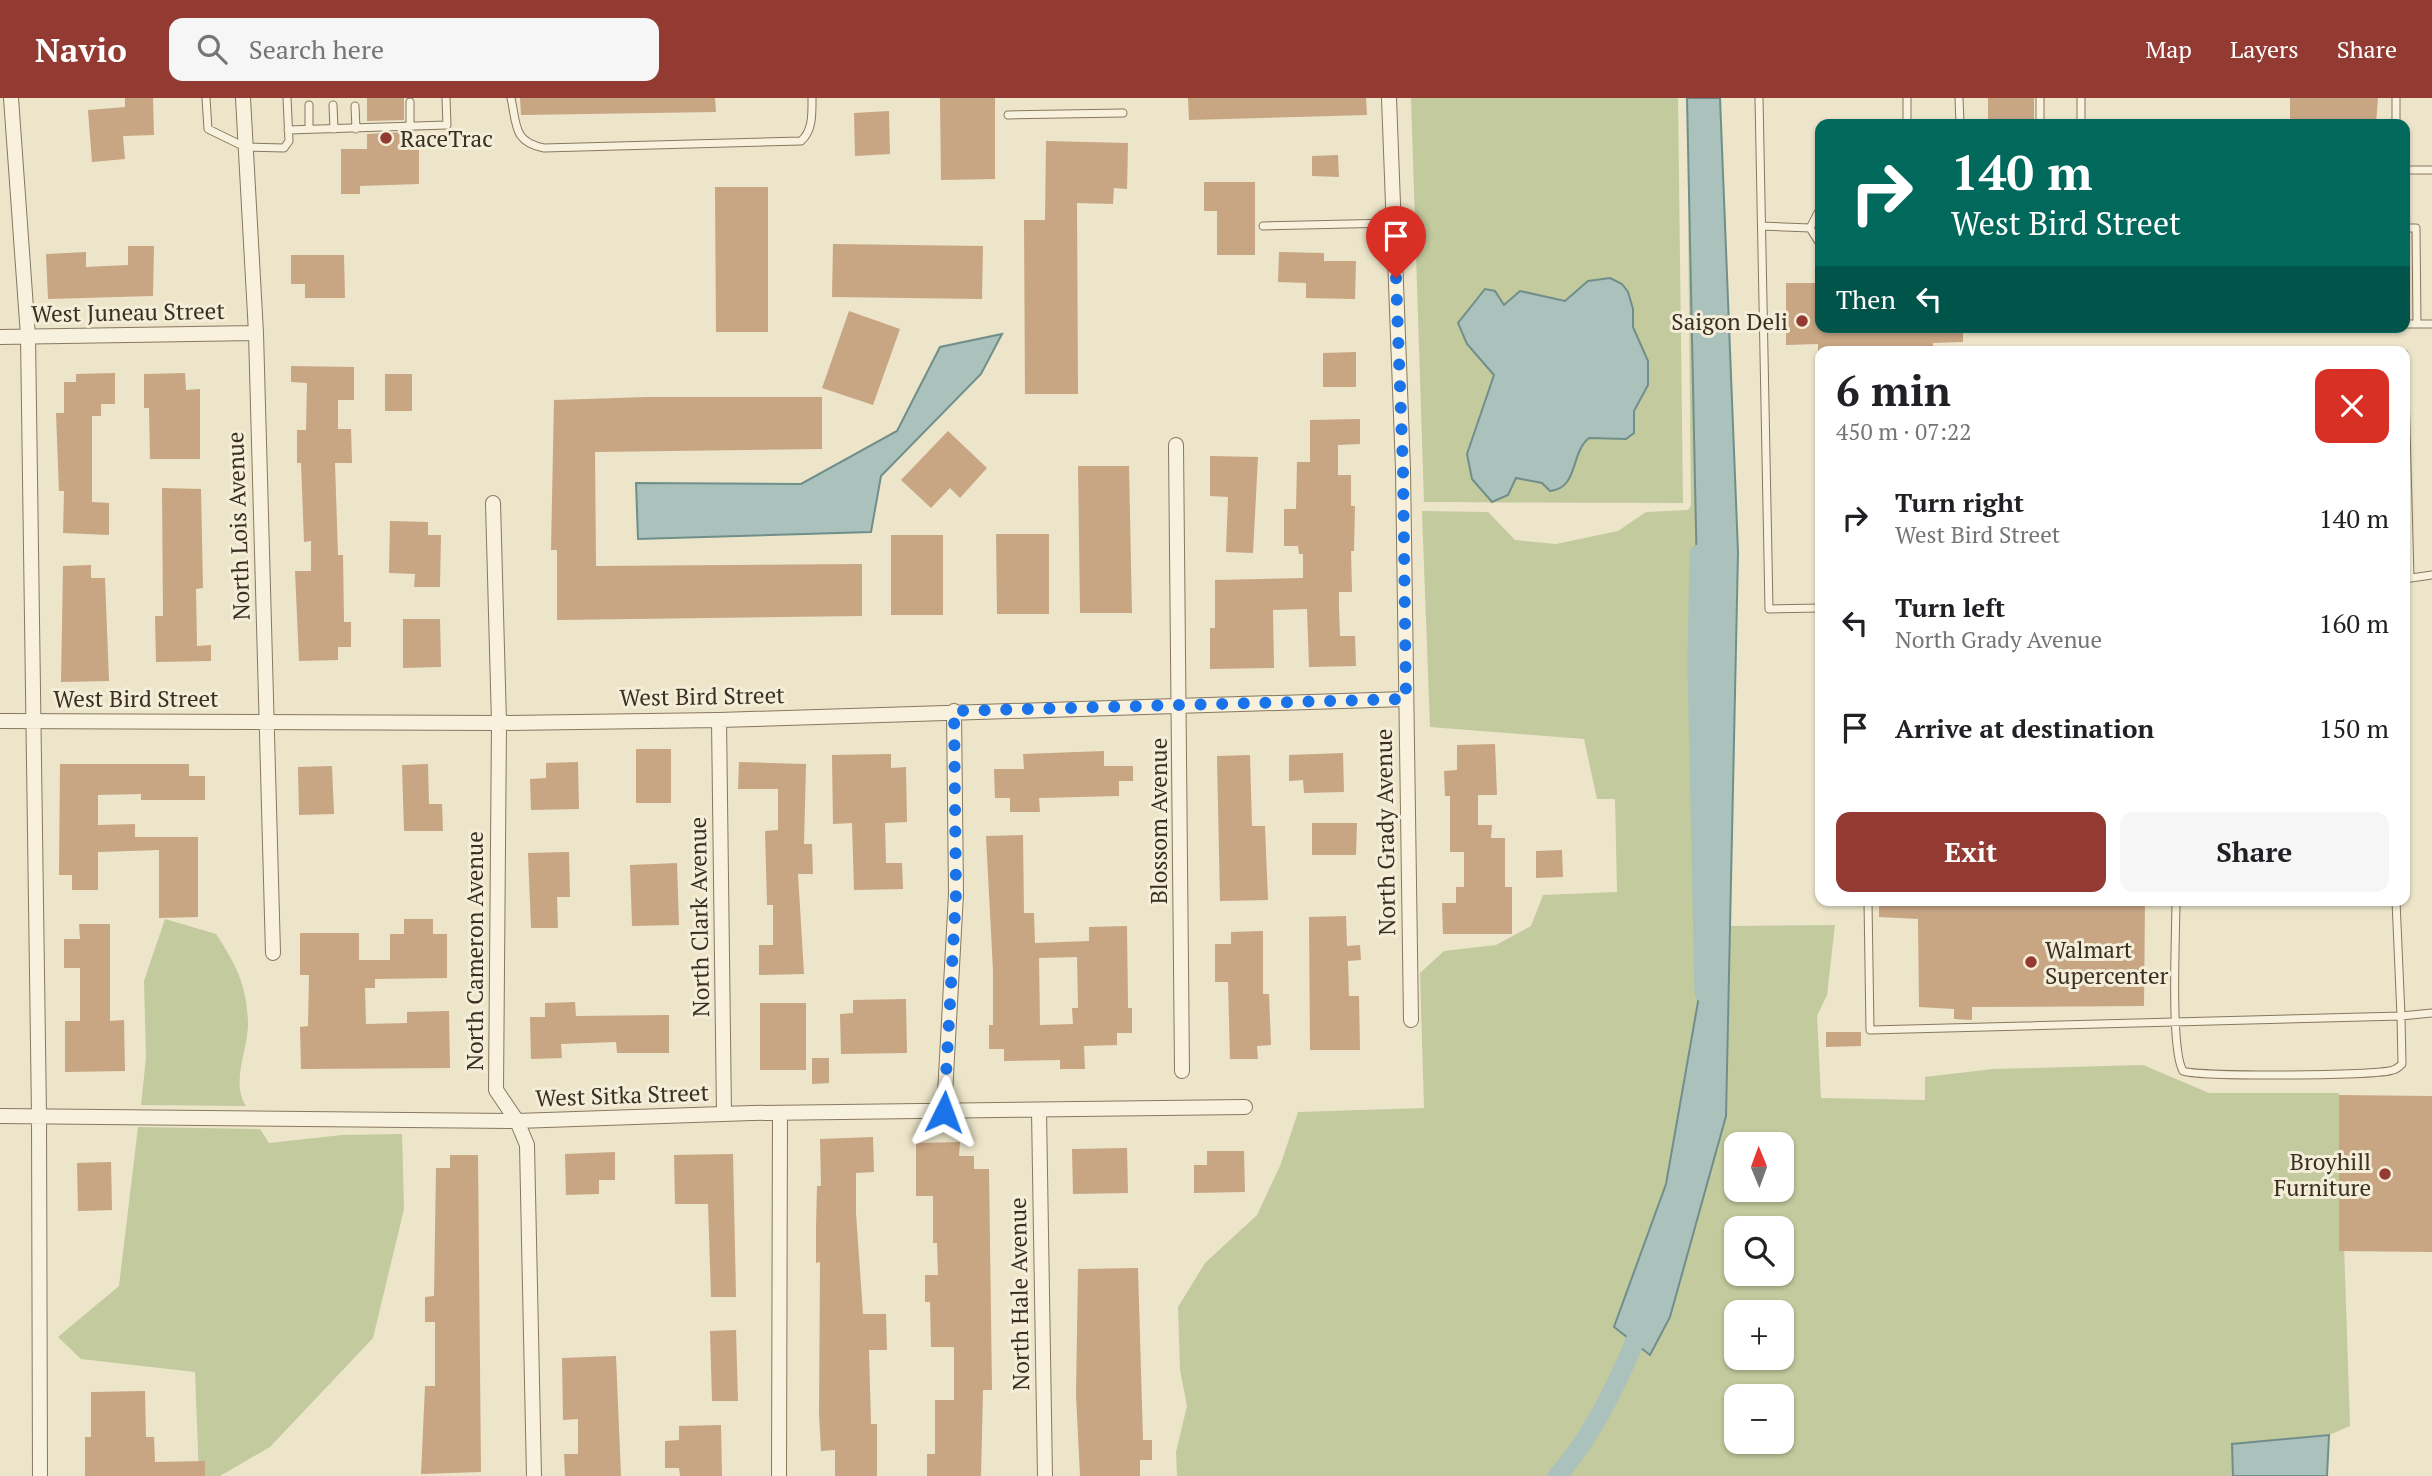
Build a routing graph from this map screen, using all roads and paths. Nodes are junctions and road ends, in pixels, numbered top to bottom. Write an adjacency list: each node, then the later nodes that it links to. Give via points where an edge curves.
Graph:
1 (11, 98): 45 (street)
2 (206, 98): 31 (lane, via 208,129)
3 (243, 98): 31 (street, North Lois Avenue)
4 (287, 98): 30 (lane)
5 (446, 98): 26 (lane, via 447,125)
6 (511, 98): 7 (lane, via 519,136 527,145 544,148 801,141 812,117)
7 (812, 98)
8 (1389, 98): 35 (street, North Grady Avenue)
9 (1759, 98): 37 (lane)
10 (1907, 98): 21 (lane)
11 (1959, 98): 22 (lane)
12 (2040, 98): 23 (lane)
13 (2081, 98): 24 (lane)
14 (2396, 98): 25 (lane)
15 (410, 102): 26 (lane)
16 (309, 105): 27 (lane)
17 (333, 105): 28 (lane)
18 (355, 106): 29 (lane)
19 (1122, 113): 20 (lane)
20 (1007, 115)
21 (1907, 119)
22 (1959, 119)
23 (2040, 119)
24 (2081, 119)
25 (2396, 119)
26 (410, 127): 29 (lane)
27 (309, 129): 28 (lane); 30 (lane)
28 (334, 129): 29 (lane)
29 (356, 129)
30 (288, 130): 31 (lane, via 284,148)
31 (245, 147): 44 (street, North Lois Avenue)
32 (2410, 170): 33 (lane)
33 (2432, 170)
34 (1815, 218): 38 (lane)
35 (1394, 223): 36 (lane); 52 (street, North Grady Avenue)
36 (1262, 226)
37 (1762, 226): 38 (lane); 51 (lane, via 1769,609)
38 (1810, 228): 40 (lane)
39 (2410, 228): 42 (lane, via 2416,228)
40 (1815, 236)
41 (2410, 324): 42 (lane)
42 (2417, 324): 43 (lane)
43 (2432, 324)
44 (256, 333): 45 (street, West Juneau Street); 58 (street, North Lois Avenue)
45 (28, 336): 46 (street, West Juneau Street); 55 (street)
46 (0, 337)
47 (1176, 445): 53 (street, Blossom Avenue)
48 (493, 503): 59 (street, North Cameron Avenue)
49 (2432, 575): 50 (lane)
50 (2410, 578)
51 (1815, 608)
52 (1406, 699): 53 (street, West Bird Street); 66 (street, North Grady Avenue)
53 (1180, 707): 54 (street, West Bird Street); 68 (street, Blossom Avenue)
54 (954, 711): 56 (street, West Bird Street); 71 (street, via 956,894)
55 (32, 720): 57 (street, West Bird Street); 58 (street, West Bird Street); 74 (street)
56 (719, 720): 59 (street, West Bird Street); 73 (street, North Clark Avenue)
57 (0, 721)
58 (267, 721): 59 (street, West Bird Street); 63 (street, North Lois Avenue)
59 (499, 723): 76 (street, North Cameron Avenue, via 496,1090)
60 (1868, 906): 67 (lane, via 1870,1030)
61 (2176, 906): 67 (lane)
62 (2396, 906): 65 (lane)
63 (273, 953)
64 (2432, 1013): 65 (lane)
65 (2401, 1016): 67 (lane); 67 (lane, via 2402,1064 2391,1071 2351,1073 2188,1073 2177,1058)
66 (1411, 1020)
67 (2176, 1022)
68 (1182, 1071)
69 (1245, 1107): 70 (street, West Sitka Street)
70 (1039, 1111): 71 (street, West Sitka Street); 80 (street, North Hale Avenue)
71 (944, 1112): 72 (street, West Sitka Street)
72 (780, 1113): 73 (street, West Sitka Street); 79 (street)
73 (724, 1114): 76 (street, West Sitka Street)
74 (39, 1115): 75 (street, West Sitka Street); 76 (street, West Sitka Street); 77 (street)
75 (0, 1116)
76 (517, 1121): 78 (street, North Cameron Avenue, via 527,1145)
77 (40, 1476)
78 (534, 1476)
79 (779, 1476)
80 (1045, 1476)

